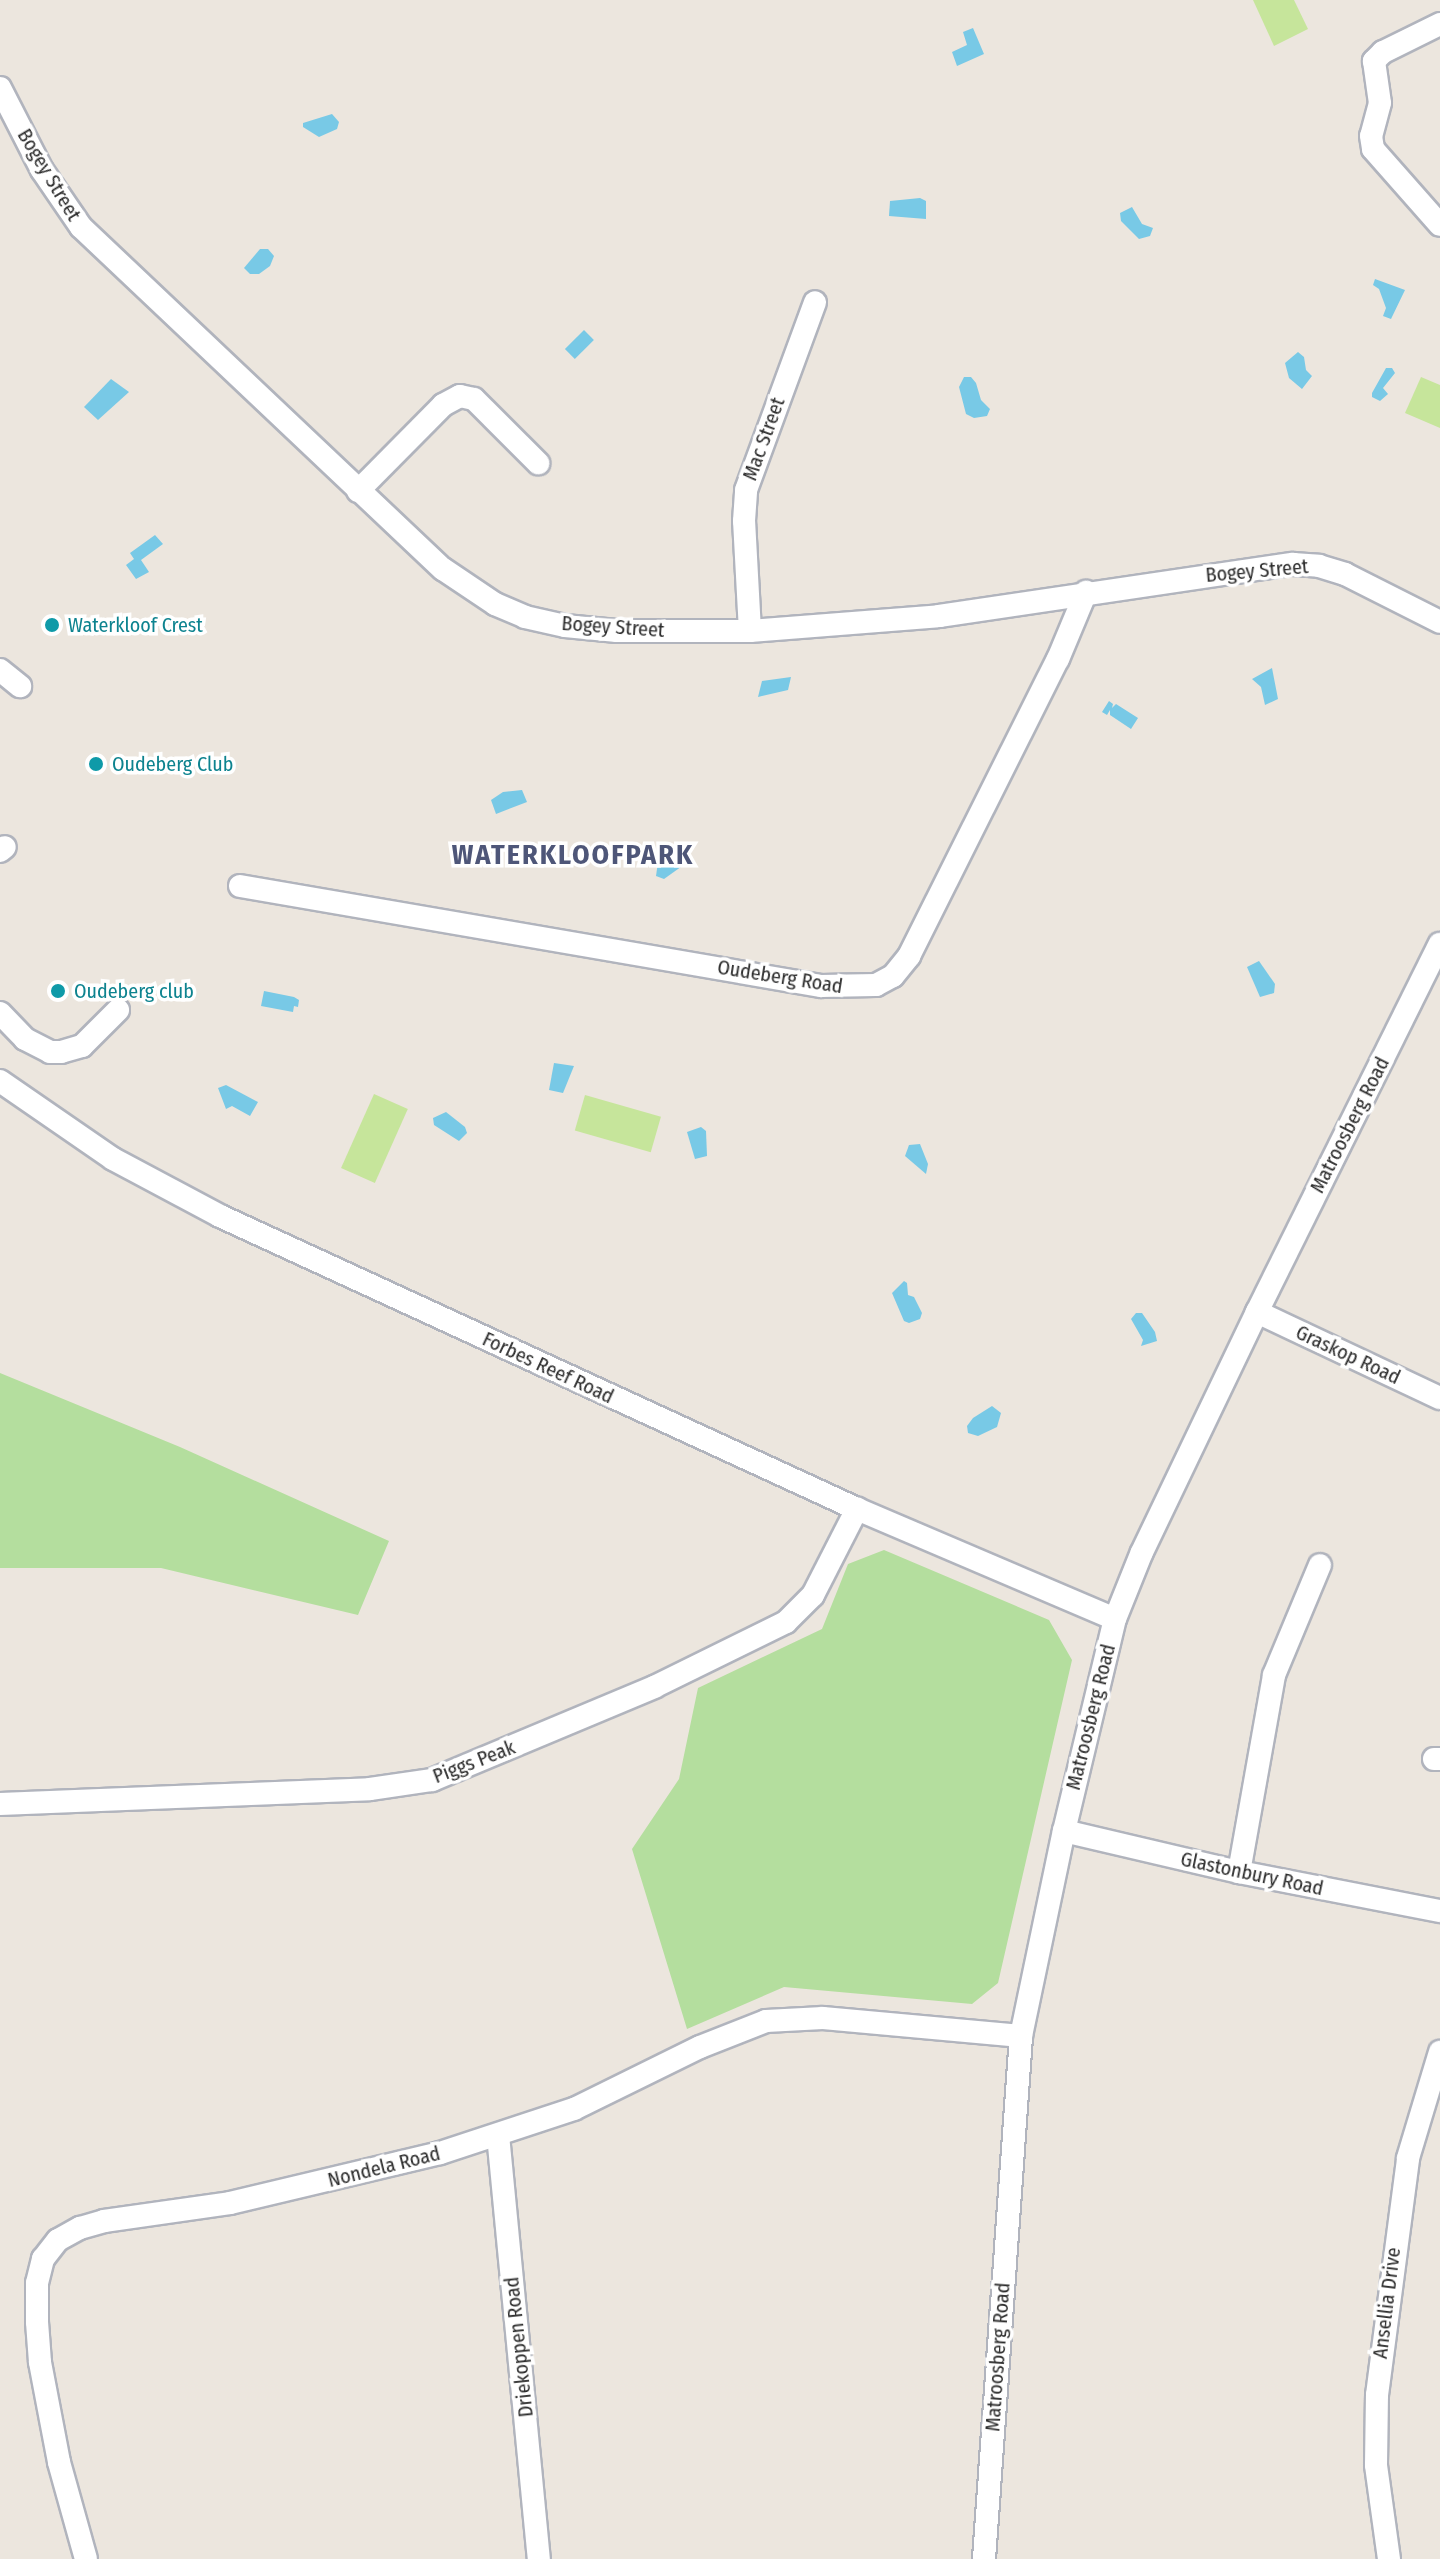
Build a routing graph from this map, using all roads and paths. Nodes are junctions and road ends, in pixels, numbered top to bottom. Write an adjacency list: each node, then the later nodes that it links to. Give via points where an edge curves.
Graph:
1 (1440, 24): 3 (street, via 1374,61 1380,103 1371,136 1373,149)
2 (0, 88): 6 (street, Bogey Street, via 42,170 81,227)
3 (1440, 225)
4 (815, 302): 9 (street, Mac Street, via 746,490)
5 (538, 463): 6 (street, via 474,399 460,396 443,405)
6 (358, 491): 9 (street, Bogey Street, via 443,569 525,617 617,631)
7 (1086, 592): 8 (street, Bogey Street, via 1293,564 1319,566); 9 (street, Bogey Street, via 939,616); 12 (street, Oudeberg Road, via 1058,659 909,956 893,976 876,985 821,986)
8 (1440, 622)
9 (750, 631)
10 (0, 670): 11 (street)
11 (20, 686)
12 (240, 886)
13 (1440, 944): 17 (street, Matroosberg Road)
14 (118, 1010): 15 (street, via 82,1046 61,1052 25,1039)
15 (0, 1013)
16 (0, 1081): 19 (street, Forbes Reef Road, via 113,1159 220,1216)
17 (1257, 1312): 18 (street, Graskop Road); 21 (street, Matroosberg Road)
18 (1440, 1398)
19 (857, 1509): 21 (street, Forbes Reef Road); 22 (street, Piggs Peak, via 817,1587 786,1622 668,1681 460,1770 370,1789)
20 (1320, 1565): 24 (street, via 1274,1675)
21 (1115, 1619): 23 (street, Matroosberg Road)
22 (0, 1804)
23 (1064, 1831): 24 (street, Glastonbury Road); 26 (street, Matroosberg Road)
24 (1239, 1872): 25 (street, Glastonbury Road)
25 (1440, 1911)
26 (1021, 2036): 28 (street, Nondela Road, via 823,2018 766,2021 574,2109); 31 (street, Matroosberg Road)
27 (1440, 2052): 32 (street, Ansellia Drive, via 1408,2158 1377,2395 1376,2465)
28 (498, 2135): 29 (street, Nondela Road, via 354,2176 230,2203 104,2221 58,2240 43,2259 37,2283 40,2362 59,2462); 30 (street, Driekoppen Road)
29 (86, 2559)
30 (539, 2559)
31 (984, 2559)
32 (1389, 2559)

